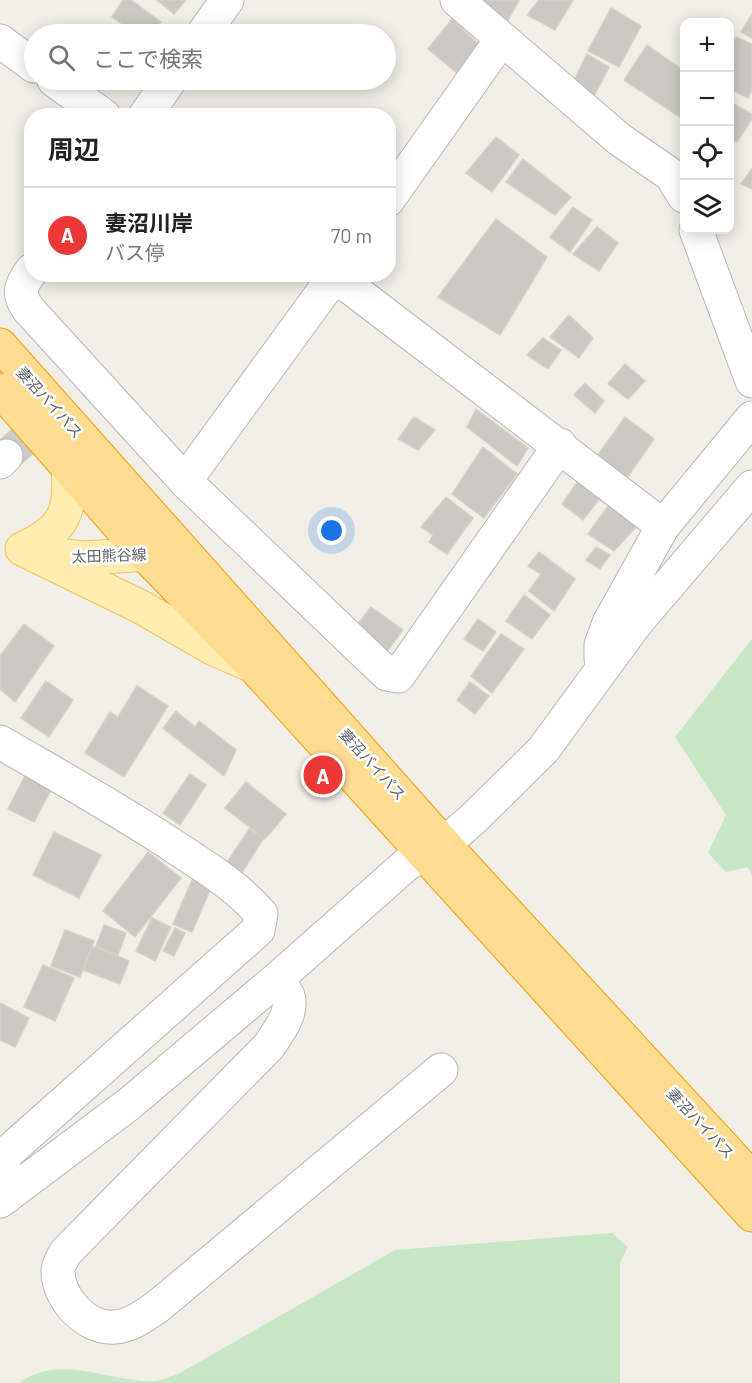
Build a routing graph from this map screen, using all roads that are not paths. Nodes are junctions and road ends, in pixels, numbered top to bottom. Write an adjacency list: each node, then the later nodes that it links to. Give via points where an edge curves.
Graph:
1 (227, 0): 3 (street)
2 (457, 0): 4 (street)
3 (210, 24)
4 (501, 40): 11 (street); 12 (street)
5 (0, 41): 6 (street)
6 (24, 59)
7 (68, 90): 9 (street)
8 (163, 90): 10 (street)
9 (93, 108)
10 (151, 108)
11 (678, 186)
12 (396, 189)
13 (697, 234): 18 (street)
14 (24, 280): 23 (street, via 21,300 87,384)
15 (328, 282): 23 (street)
16 (342, 282): 21 (street)
17 (0, 345): 28 (highway, 妻沼バイパス)
18 (752, 381)
19 (0, 390): 22 (highway, 妻沼バイパス)
20 (752, 418): 25 (street)
21 (560, 445): 23 (street, via 398,676 387,674); 25 (street)
22 (68, 469): 26 (main road, via 71,495 66,516 42,539); 27 (highway, 妻沼バイパス)
23 (184, 481)
24 (752, 487): 30 (street, via 636,623)
25 (663, 526): 30 (street, via 609,623 601,645)
26 (11, 545): 27 (main road, 太田熊谷線, via 84,558); 29 (main road)
27 (143, 553): 28 (main road, 太田熊谷線); 29 (highway, 妻沼バイパス)
28 (185, 553): 32 (highway, 妻沼バイパス)
29 (253, 666): 32 (highway, 妻沼バイパス)
30 (602, 670): 32 (street, via 543,750 474,818)
31 (0, 742): 36 (street, via 120,810 248,898 261,914 258,930 7,1153 0,1169)
32 (441, 858): 33 (street, via 407,864); 35 (highway, 妻沼バイパス); 37 (highway, 妻沼バイパス)
33 (277, 980): 34 (street, via 289,1005 269,1046 65,1253 58,1269 62,1291 81,1314 97,1325 116,1327 136,1321 157,1307); 36 (street, via 129,1104)
34 (441, 1070)
35 (752, 1178)
36 (3, 1199)
37 (752, 1215)

